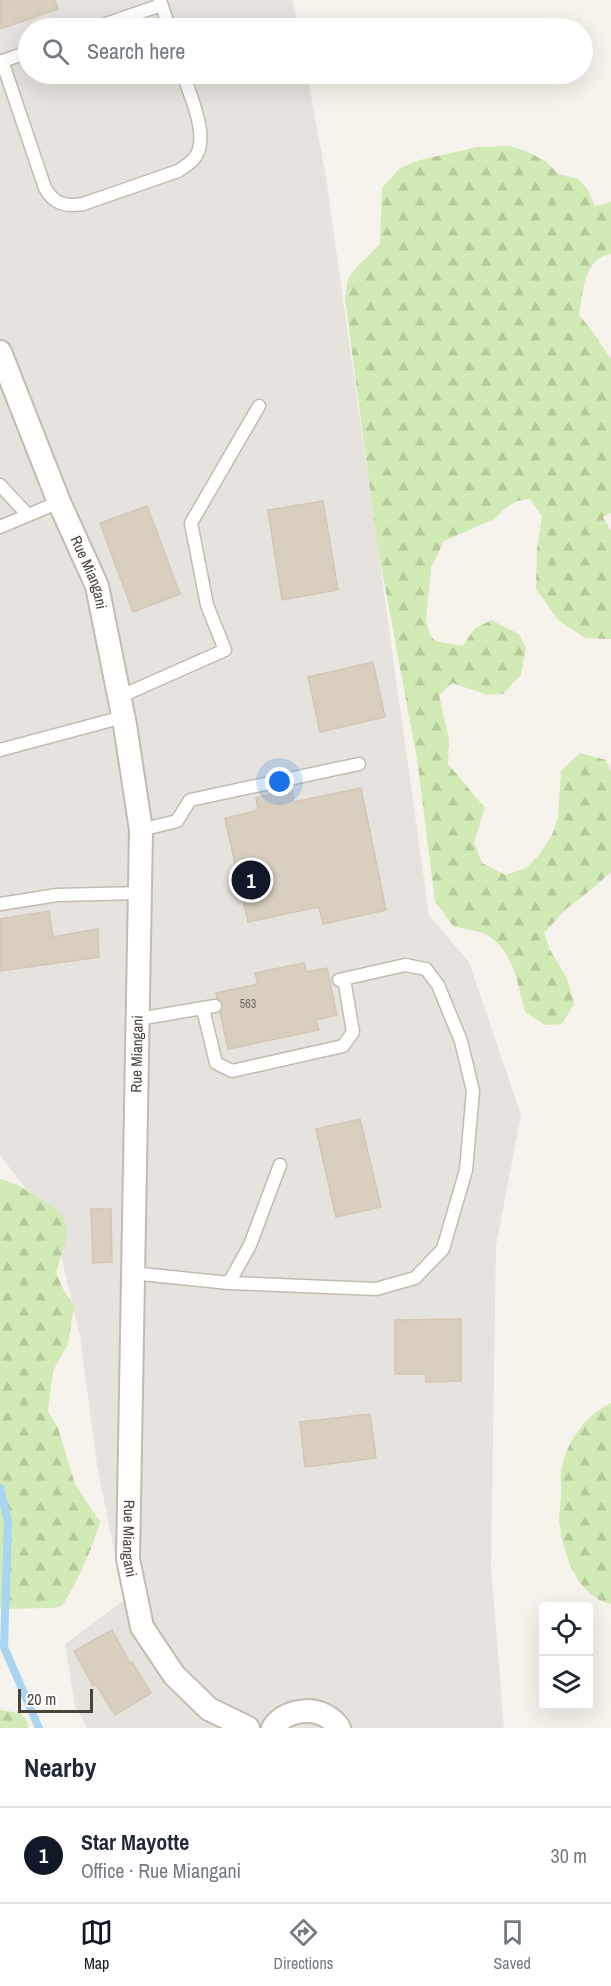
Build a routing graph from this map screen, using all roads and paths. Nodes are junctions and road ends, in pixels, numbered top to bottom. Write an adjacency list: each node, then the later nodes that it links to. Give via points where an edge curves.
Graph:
1 (161, 2): 2 (lane); 3 (lane)
2 (120, 18)
3 (166, 18)
4 (18, 55): 5 (lane)
5 (1, 61): 6 (lane, via 45,188 51,198 71,206 178,171 191,162 198,154 201,131)
6 (186, 84)
7 (0, 352): 10 (street, Rue Miangani)
8 (258, 406): 13 (lane, via 191,523 207,605 225,650)
9 (0, 485): 11 (lane)
10 (59, 502): 11 (lane); 13 (street, Rue Miangani, via 97,586)
11 (28, 515): 12 (lane)
12 (0, 526)
13 (121, 707): 14 (lane); 16 (street, Rue Miangani)
14 (0, 750)
15 (359, 764): 16 (lane, via 190,800 177,821)
16 (141, 830): 17 (street, Rue Miangani)
17 (141, 893): 18 (lane, via 57,894); 19 (street, Rue Miangani)
18 (0, 904)
19 (138, 1019): 21 (street, Rue Miangani); 22 (lane, via 209,1008 216,1064 232,1071 243,1069 343,1046 353,1032 342,979 405,965 426,969 438,985 461,1041 473,1091 466,1170 443,1249 415,1278 376,1289)
20 (280, 1165): 22 (lane, via 250,1245)
21 (132, 1273): 22 (lane); 23 (street, Rue Miangani, via 128,1559 142,1627 174,1675 209,1709)
22 (229, 1283)
23 (248, 1728)
24 (273, 1728): 25 (street, via 278,1720 297,1711 317,1712)
25 (339, 1728)

